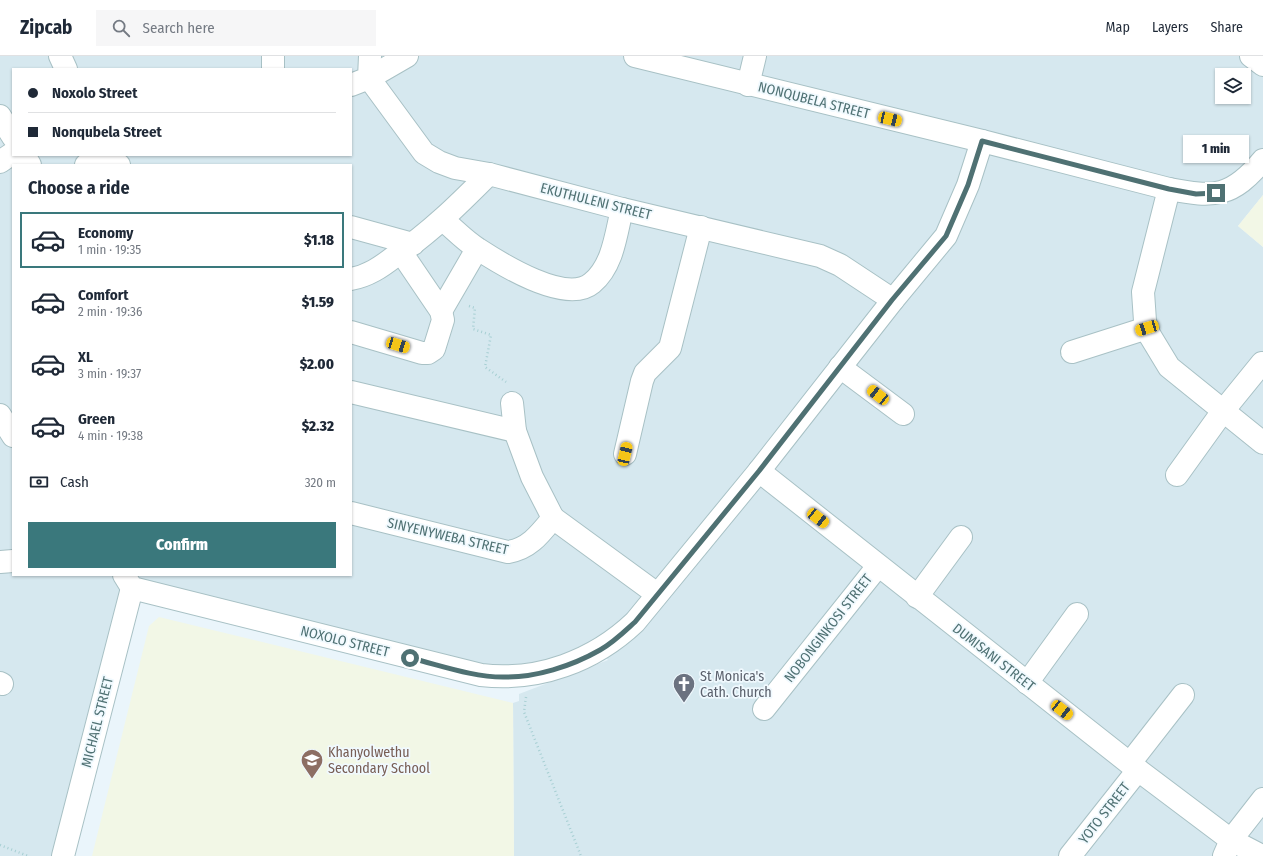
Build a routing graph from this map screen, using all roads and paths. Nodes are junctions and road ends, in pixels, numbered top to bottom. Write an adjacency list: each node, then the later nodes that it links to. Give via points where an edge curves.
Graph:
1 (60, 56): 9 (street)
2 (273, 56): 10 (street)
3 (370, 56): 11 (street)
4 (406, 56): 11 (street)
5 (635, 56): 12 (street, NONQUBELA STREET)
6 (755, 56): 12 (street)
7 (1251, 56): 8 (street)
8 (1263, 65)
9 (66, 68)
10 (273, 68)
11 (360, 81): 19 (street, EKUTHULENI STREET, via 424,153 438,162 455,168)
12 (748, 84): 15 (street, NONQUBELA STREET)
13 (0, 116): 14 (street)
14 (12, 135)
15 (982, 141): 20 (street, NONQUBELA STREET); 28 (street, NOXOLO STREET, via 968,185 946,236)
16 (12, 154): 18 (street)
17 (1263, 160): 20 (street, NONQUBELA STREET, via 1242,182 1229,190 1196,194)
18 (0, 162)
19 (489, 174): 21 (street, EKUTHULENI STREET); 22 (street)
20 (1169, 189): 30 (street, via 1143,292 1144,320)
21 (622, 209): 24 (street, EKUTHULENI STREET); 26 (street, via 611,254 602,273 584,288 561,288 526,278)
22 (443, 220): 25 (street); 26 (street)
23 (352, 227): 25 (street)
24 (701, 227): 28 (street, EKUTHULENI STREET, via 820,256 840,265); 41 (street, via 670,348 645,373)
25 (407, 248): 27 (street, via 374,271); 29 (street)
26 (477, 248): 29 (street)
27 (352, 279)
28 (892, 300): 34 (street, NOXOLO STREET)
29 (444, 305): 31 (street, via 438,338 434,349 428,353); 36 (path, via 475,308 473,329 491,335 485,367 513,388)
30 (1147, 328): 32 (street); 37 (street, via 1168,367)
31 (352, 332)
32 (1072, 352)
33 (1262, 363): 37 (street)
34 (840, 367): 38 (street); 42 (street, NOXOLO STREET)
35 (352, 392): 39 (street)
36 (512, 403): 39 (street)
37 (1224, 412): 40 (street); 43 (street)
38 (903, 414)
39 (515, 431): 45 (street, via 532,477)
40 (1263, 443)
41 (625, 454)
42 (759, 471): 49 (street, DUMISANI STREET); 51 (street, NOXOLO STREET)
43 (1178, 475)
44 (352, 513): 45 (street, SINYENYWEBA STREET, via 508,552 528,545)
45 (553, 518): 51 (street)
46 (961, 537): 52 (street)
47 (12, 561): 48 (street)
48 (0, 562)
49 (878, 566): 52 (street, DUMISANI STREET); 57 (street, NOBONGINKOSI STREET)
50 (128, 581): 54 (street, NOXOLO STREET, via 456,670 502,677); 63 (street, MICHAEL STREET)
51 (657, 594): 54 (street, NOXOLO STREET, via 635,622 600,650 570,664)
52 (917, 596): 55 (street, DUMISANI STREET)
53 (1077, 614): 55 (street)
54 (528, 676): 64 (path, via 524,712)
55 (1027, 683): 58 (street, DUMISANI STREET)
56 (1183, 695): 58 (street, YOTO STREET)
57 (764, 709)
58 (1134, 766): 61 (street, DUMISANI STREET); 65 (street, YOTO STREET)
59 (1263, 799): 61 (street)
60 (0, 845): 62 (path)
61 (1228, 848): 66 (street, DUMISANI STREET)
62 (28, 856)
63 (63, 856)
64 (581, 856)
65 (1070, 856)
66 (1262, 856)

